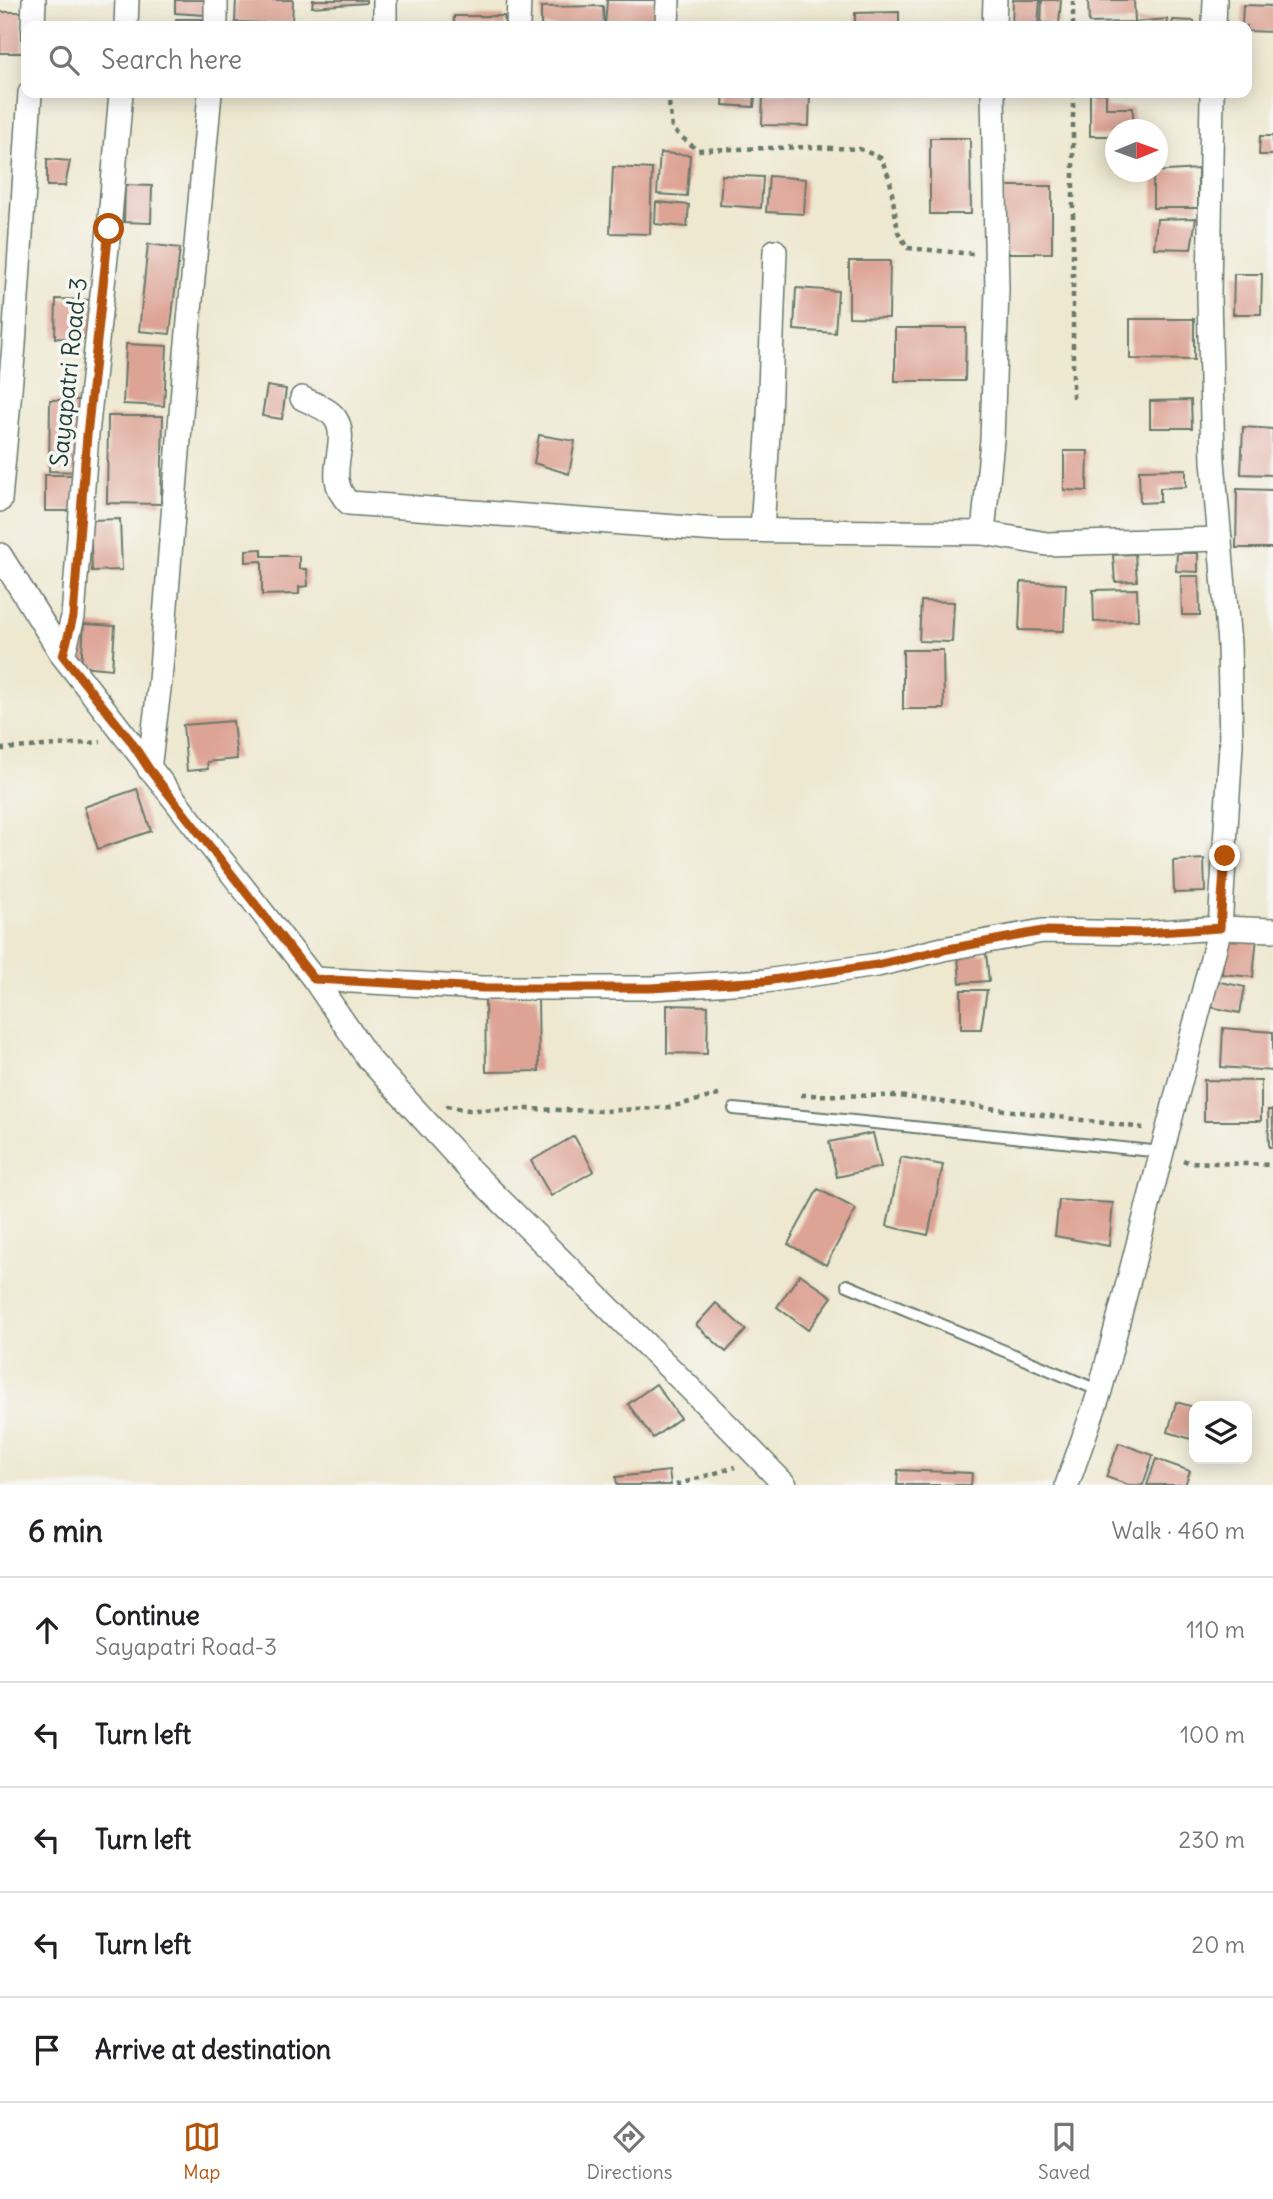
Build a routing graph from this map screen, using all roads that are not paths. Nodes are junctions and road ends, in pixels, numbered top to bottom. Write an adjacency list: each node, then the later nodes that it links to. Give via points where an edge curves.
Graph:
1 (34, 0): 9 (street)
2 (127, 0): 10 (street)
3 (216, 0): 11 (street)
4 (385, 0): 12 (street)
5 (519, 0): 13 (street)
6 (668, 0): 14 (street)
7 (995, 0): 15 (street)
8 (1214, 0): 16 (street)
9 (33, 21)
10 (126, 21)
11 (216, 21)
12 (385, 21)
13 (517, 21)
14 (667, 21)
15 (994, 21)
16 (1214, 21)
17 (30, 98): 24 (street)
18 (121, 98): 29 (street, Sayapatri Road-3, via 73,617)
19 (211, 98): 30 (street)
20 (993, 98): 26 (street, via 997,289 992,440)
21 (1212, 98): 27 (street, via 1209,296)
22 (775, 251): 25 (street)
23 (302, 398): 25 (street, via 335,417 340,429 339,493 349,503)
24 (0, 500)
25 (762, 530): 26 (street)
26 (983, 533): 27 (street, via 1047,544)
27 (1220, 539): 31 (street, via 1230,644 1231,745)
28 (0, 555): 29 (street)
29 (63, 656): 30 (street)
30 (149, 769): 33 (street)
31 (1220, 928): 32 (street); 33 (street, via 1143,933 1043,931 877,965 765,981 663,987 482,988); 35 (street)
32 (1273, 930)
33 (314, 979): 38 (street, via 368,1058 468,1168)
34 (734, 1109): 35 (lane)
35 (1165, 1142): 37 (street)
36 (847, 1286): 37 (lane)
37 (1100, 1391): 39 (street)
38 (785, 1485)
39 (1067, 1485)

